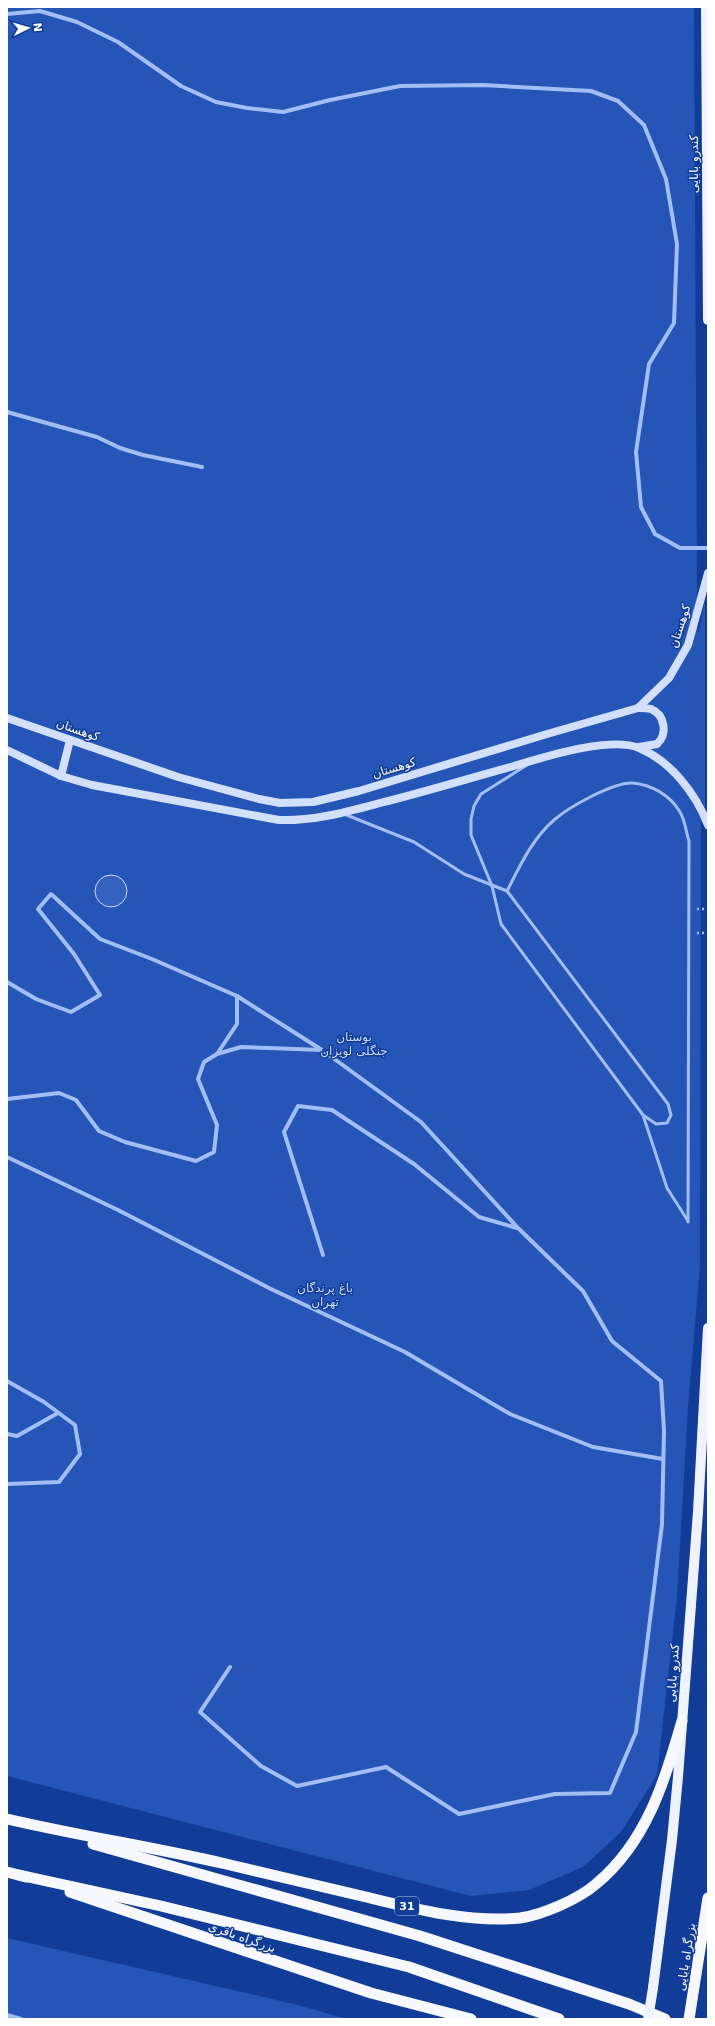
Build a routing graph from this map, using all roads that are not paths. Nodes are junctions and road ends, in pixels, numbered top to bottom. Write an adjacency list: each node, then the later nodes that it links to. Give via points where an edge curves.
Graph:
1 (706, 7): 3 (main road, کندرو بابایی)
2 (7, 14): 8 (street, via 40,11 77,22 118,42 181,86 216,102 247,108 283,112 400,86 483,84 591,91 618,101 644,125 666,179 677,244 674,323 649,364 636,452 640,507 655,534 680,548)
3 (707, 81): 4 (main road); 5 (main road, کندرو بابایی)
4 (708, 96)
5 (708, 320)
6 (7, 412): 7 (street, via 98,437 120,448 143,455)
7 (202, 467)
8 (708, 548)
9 (708, 573): 10 (main road, کوهستان, via 688,646 669,678)
10 (638, 708): 12 (main road, کوهستان, via 359,791 312,802 280,803 259,799 178,777); 13 (main road, via 654,711 664,729 664,735 657,744)
11 (7, 718): 12 (main road, کوهستان)
12 (70, 740): 16 (main road)
13 (639, 747): 15 (main road, via 598,746); 18 (main road, via 663,763 685,784)
14 (7, 750): 16 (main road)
15 (540, 759): 17 (main road); 19 (lane, via 500,780 480,794 474,806 471,835)
16 (61, 776): 17 (main road, via 92,785 279,820 302,820)
17 (341, 813): 19 (lane, via 414,842 464,874)
18 (708, 825)
19 (492, 886): 20 (lane); 26 (lane, via 502,924)
20 (507, 891): 26 (lane, via 668,1104 670,1115 667,1123 656,1124); 26 (lane, via 535,841 554,820 607,789 632,783 661,790 680,812 689,841 688,1222 667,1188)
21 (7, 982): 22 (street, via 36,999 71,1012 100,995 74,954 38,909 51,894 100,939)
22 (237, 996): 23 (street); 24 (street, via 238,1024)
23 (322, 1050): 24 (street, via 241,1047); 28 (street, via 421,1122)
24 (217, 1054): 25 (street, via 204,1062 198,1079 218,1125 214,1152 196,1161 125,1142 99,1131 76,1100 59,1093)
25 (7, 1099)
26 (644, 1115)
27 (7, 1157): 34 (street, via 118,1210 271,1289 405,1352 510,1414 593,1446)
28 (518, 1228): 29 (street, via 479,1217 414,1164 332,1110 298,1106 284,1132); 34 (street, via 583,1291 612,1341 661,1381)
29 (323, 1255)
30 (708, 1328): 37 (main road, کندرو بابایی, via 698,1512)
31 (7, 1381): 32 (street)
32 (58, 1413): 33 (street, via 17,1436); 35 (street, via 75,1425 80,1454 60,1482)
33 (7, 1434)
34 (663, 1459): 36 (street, via 662,1524 636,1732 610,1792 555,1794 460,1814 386,1767 297,1786 261,1766 200,1712)
35 (7, 1484)
36 (230, 1666)
37 (682, 1721): 39 (highway, 31, via 649,1815 633,1844 595,1885 549,1909 521,1918 484,1919 442,1913 206,1860); 47 (main road, کندرو بابایی, bridge, via 672,1840)
38 (7, 1819): 39 (highway, 31)
39 (30, 1825): 48 (highway, via 427,1939 629,2004)
40 (7, 1872): 41 (highway, بزرگراه باقری)
41 (19, 1875): 45 (highway, بزرگراه باقری, via 371,1993); 46 (highway, via 160,1906 395,1964)
42 (708, 1898): 49 (highway, بزرگراه بابایی)
43 (7, 2015): 44 (street)
44 (21, 2019)
45 (471, 2019)
46 (559, 2019)
47 (648, 2019)
48 (665, 2019)
49 (689, 2019)

